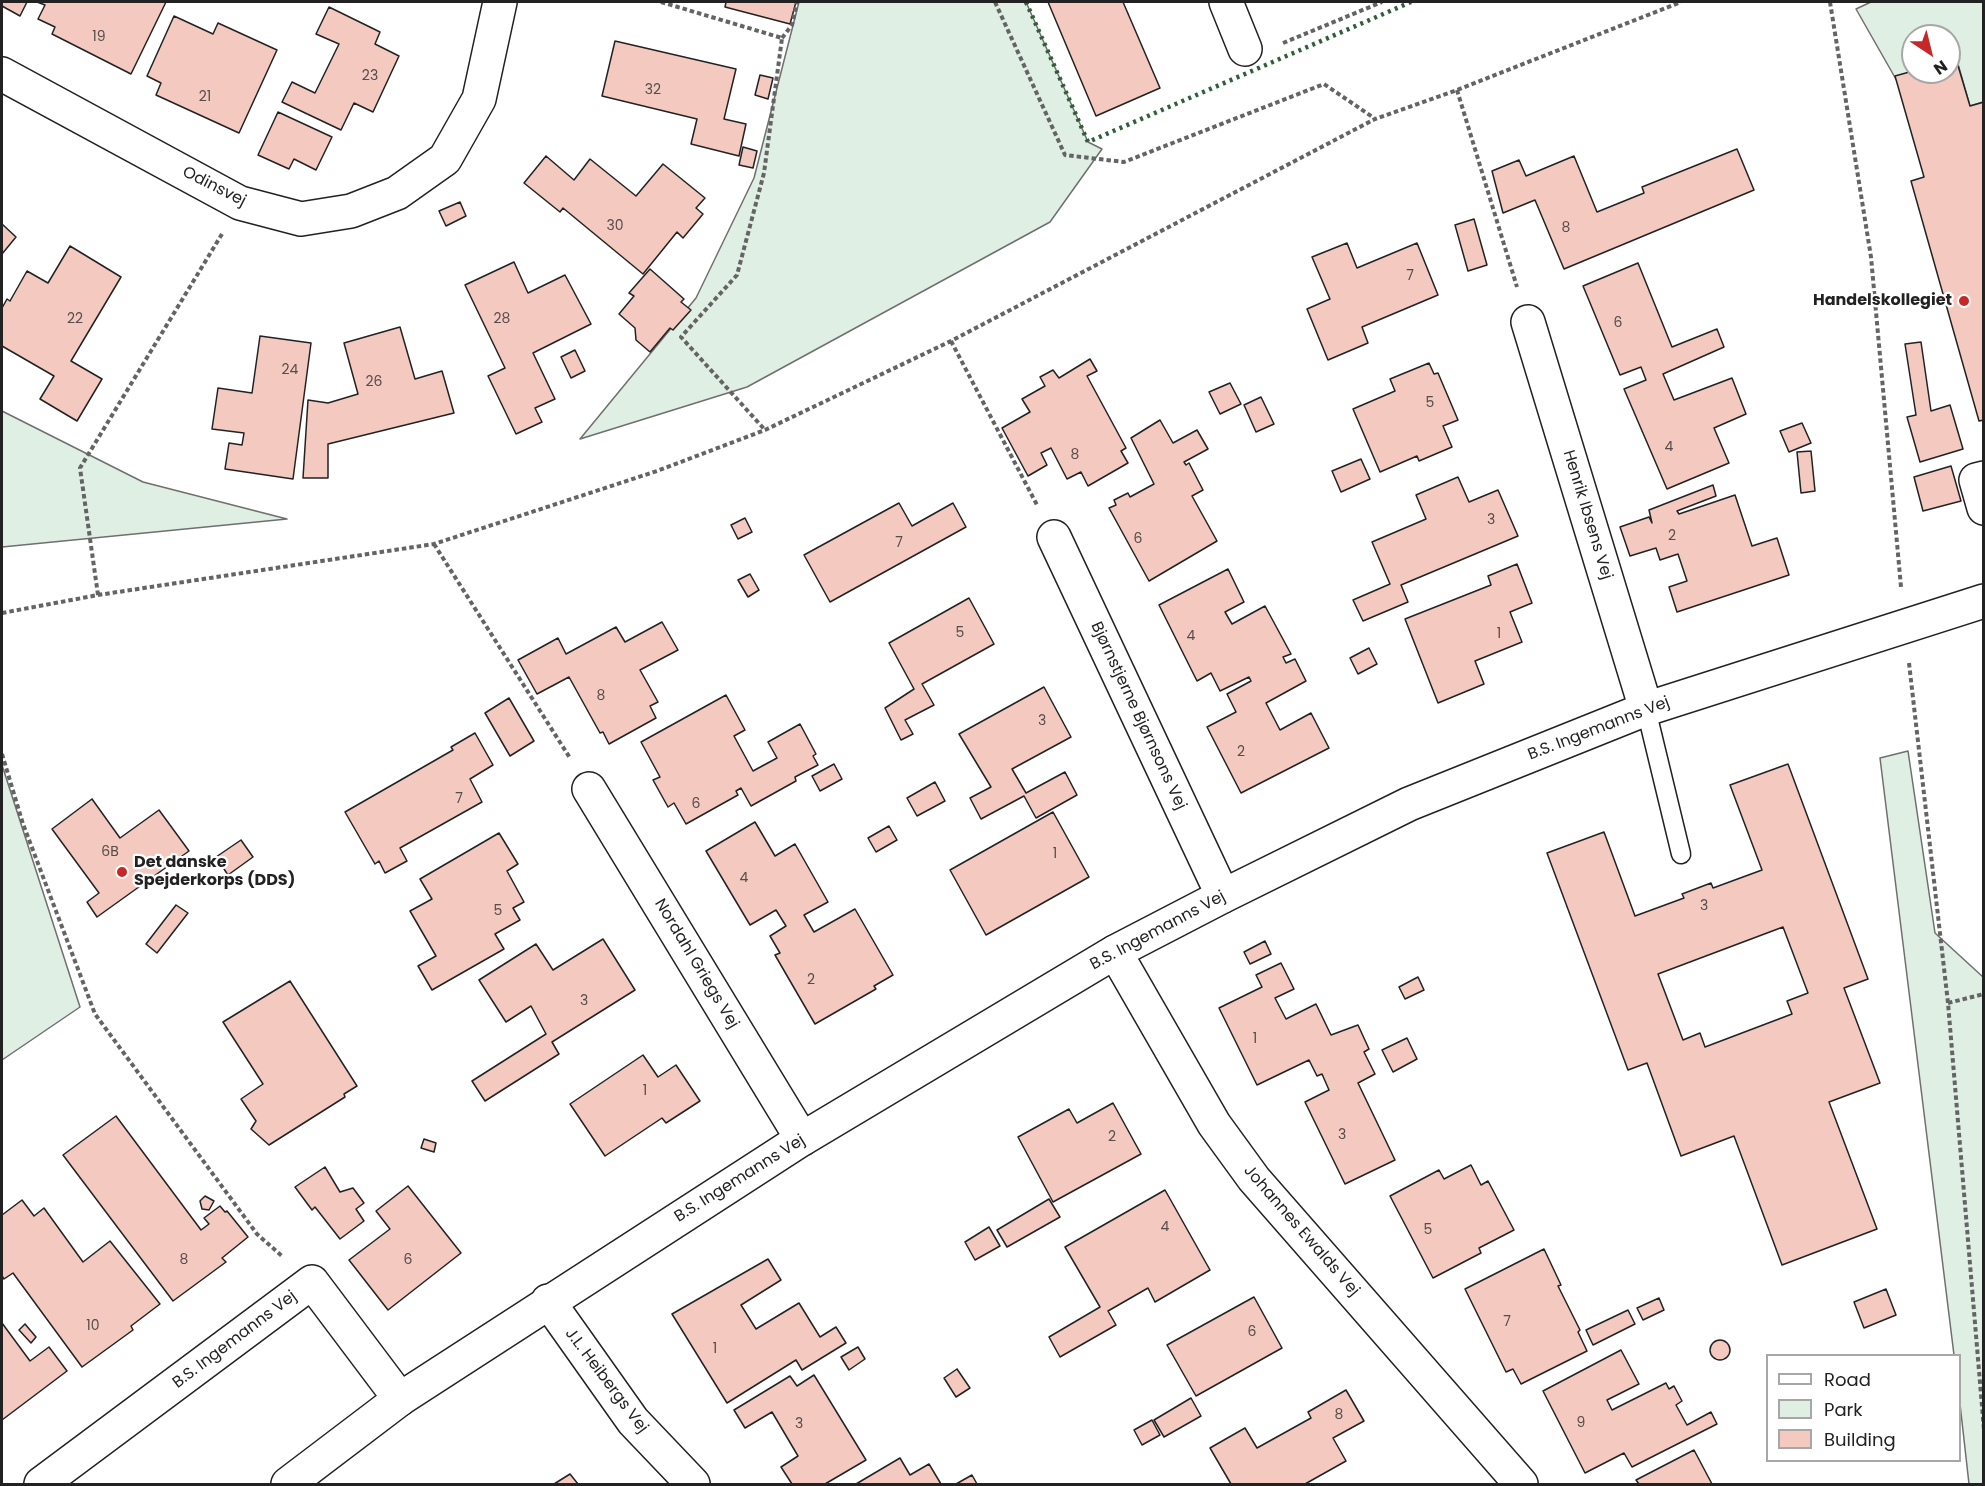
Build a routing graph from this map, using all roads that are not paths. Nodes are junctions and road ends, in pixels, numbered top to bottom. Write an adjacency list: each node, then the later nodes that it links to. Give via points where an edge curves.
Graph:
1 (500, 2): 4 (street, Odinsvej, via 479,99 445,159 397,194 351,211 301,219 240,203)
2 (1226, 2): 3 (street)
3 (1259, 48)
4 (2, 74)
5 (1527, 322): 10 (street, Henrik Ibsens Vej)
6 (1983, 478): 7 (street, via 1976,480)
7 (1983, 508)
8 (1054, 537): 13 (street, Bjørnstjerne Bjørnsons Vej)
9 (1983, 601): 10 (street, B.S. Ingemanns Vej)
10 (1646, 709): 12 (lane); 13 (street, B.S. Ingemanns Vej, via 1410,804)
11 (590, 789): 15 (street, Nordahl Griegs Vej)
12 (1681, 854)
13 (1223, 896): 14 (street, B.S. Ingemanns Vej)
14 (1115, 952): 15 (street, B.S. Ingemanns Vej); 21 (street, Johannes Ewalds Vej, via 1214,1124 1254,1179)
15 (802, 1139): 16 (street, B.S. Ingemanns Vej)
16 (548, 1301): 17 (street, B.S. Ingemanns Vej); 20 (street, J.L. Heibergs Vej, via 633,1421)
17 (400, 1399): 18 (street, B.S. Ingemanns Vej, via 312,1282); 19 (street, B.S. Ingemanns Vej)
18 (41, 1485)
19 (288, 1485)
20 (693, 1485)
21 (1521, 1485)

